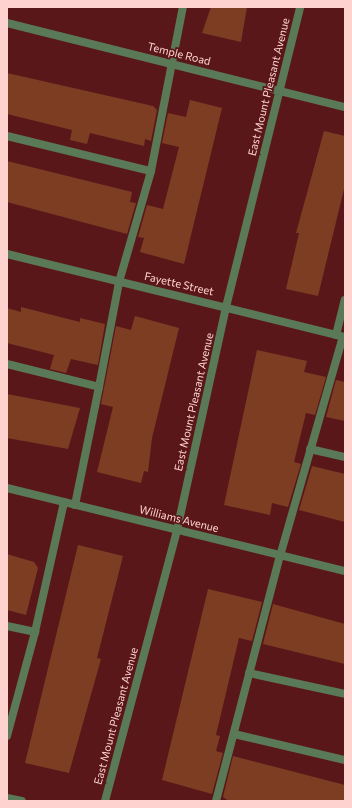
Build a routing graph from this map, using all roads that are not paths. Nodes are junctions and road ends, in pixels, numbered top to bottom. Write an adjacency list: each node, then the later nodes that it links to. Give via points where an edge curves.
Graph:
1 (183, 7): 4 (street)
2 (300, 7): 5 (street, East Mount Pleasant Avenue)
3 (7, 23): 4 (street, Temple Road)
4 (169, 64): 5 (street, Temple Road); 8 (street)
5 (279, 91): 6 (street, Temple Road); 12 (street, East Mount Pleasant Avenue)
6 (345, 107)
7 (7, 136): 8 (street)
8 (151, 171): 10 (street)
9 (7, 254): 10 (street, Fayette Street)
10 (119, 282): 12 (street, Fayette Street); 15 (street)
11 (345, 300): 13 (street)
12 (226, 306): 13 (street, Fayette Street); 21 (street, East Mount Pleasant Avenue)
13 (341, 336): 16 (street)
14 (7, 364): 15 (street)
15 (99, 387): 20 (street)
16 (310, 449): 17 (street); 22 (street)
17 (345, 457)
18 (7, 488): 19 (street, Williams Avenue)
19 (64, 502): 20 (street, Williams Avenue); 25 (street)
20 (76, 505): 21 (street, Williams Avenue)
21 (177, 530): 22 (street, Williams Avenue); 33 (street, East Mount Pleasant Avenue)
22 (280, 556): 23 (street, Williams Avenue); 26 (street)
23 (345, 571)
24 (7, 626): 25 (street)
25 (35, 632): 29 (street)
26 (250, 674): 27 (street); 28 (street)
27 (345, 694)
28 (234, 734): 30 (street); 34 (street)
29 (7, 736)
30 (345, 760)
31 (7, 798): 32 (street)
32 (22, 801)
33 (105, 801)
34 (216, 801)

